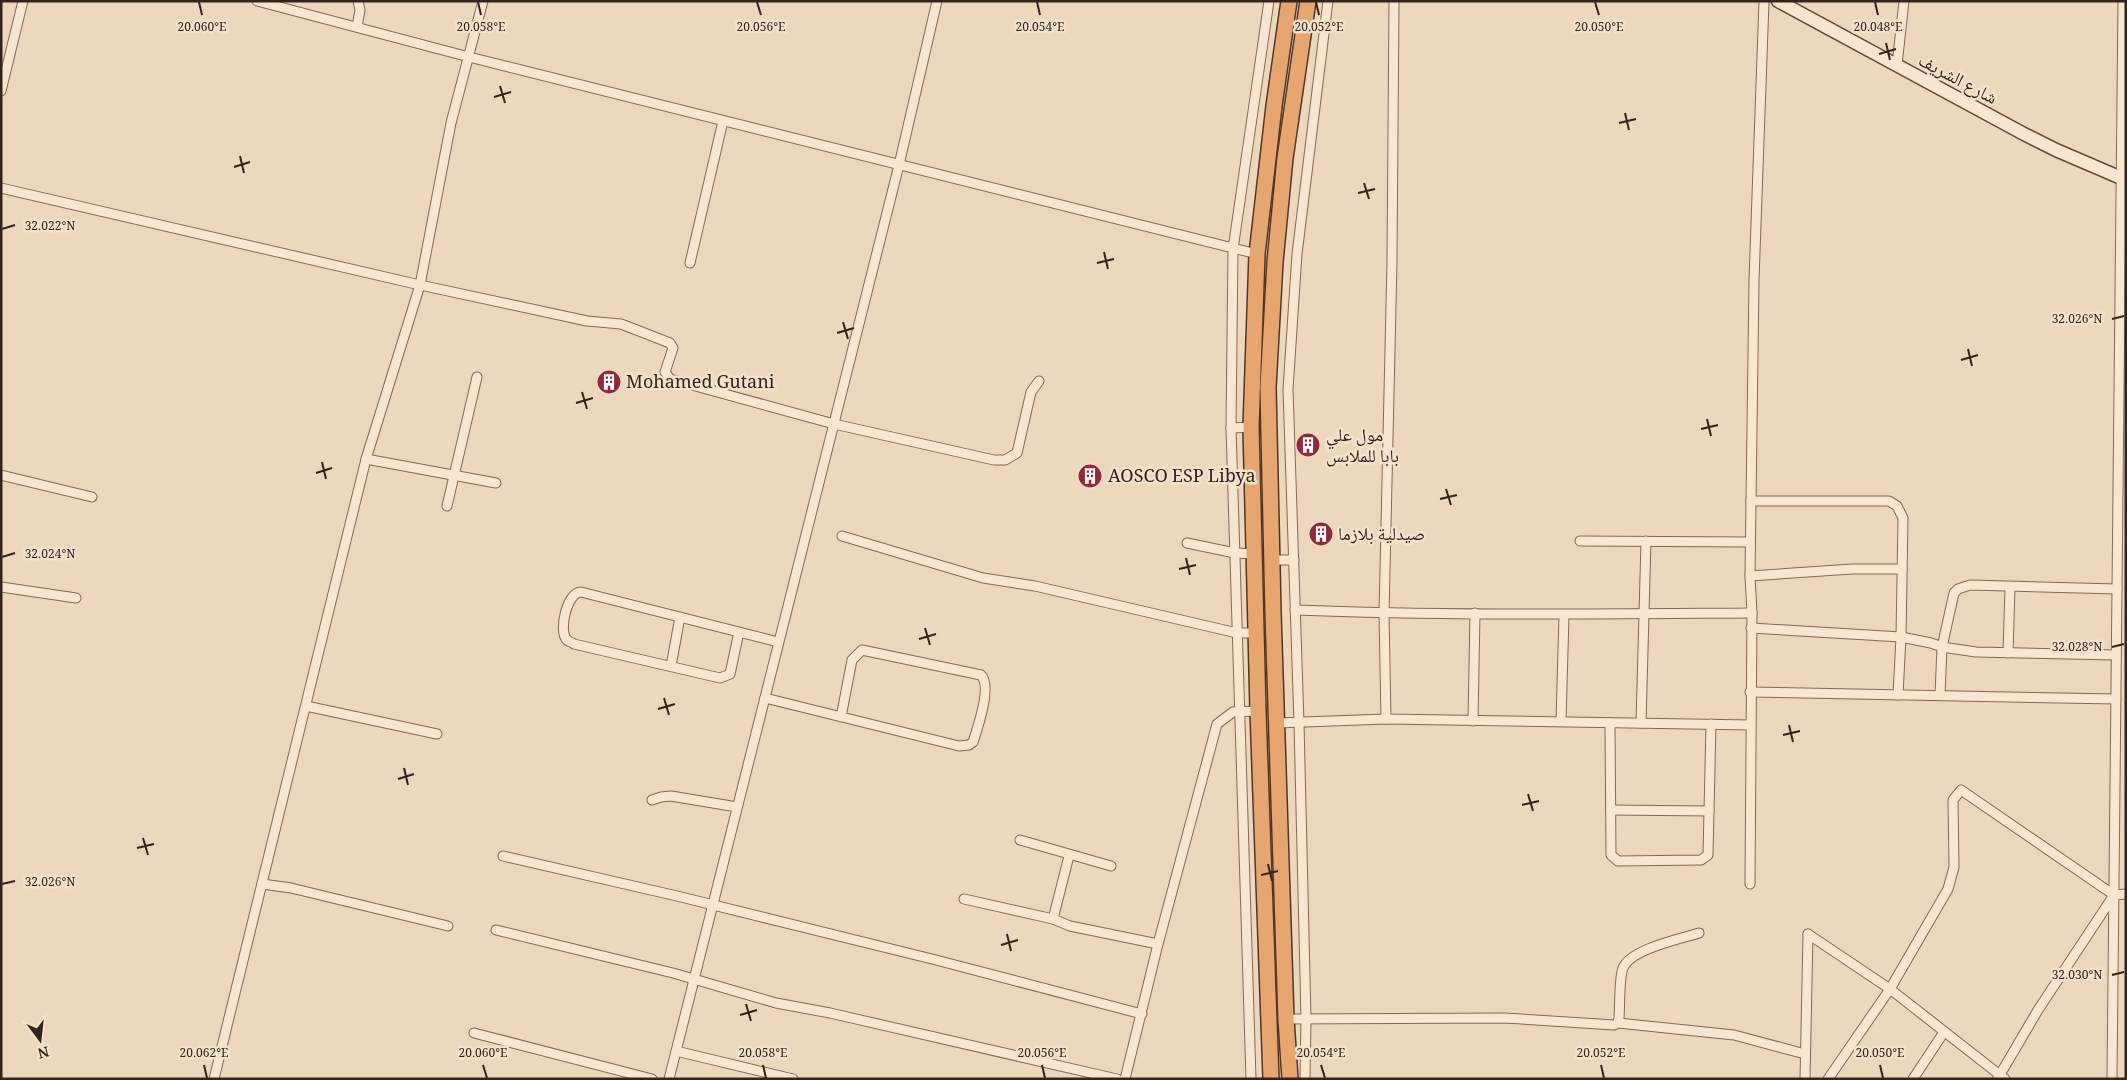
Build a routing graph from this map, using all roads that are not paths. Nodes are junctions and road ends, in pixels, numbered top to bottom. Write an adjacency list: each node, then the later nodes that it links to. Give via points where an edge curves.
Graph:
1 (23, 1): 18 (street)
2 (257, 1): 15 (street)
3 (358, 1): 15 (street)
4 (483, 1): 16 (street)
5 (937, 1): 20 (street)
6 (1269, 1): 23 (street)
7 (1289, 1): 24 (highway)
8 (1308, 1): 50 (highway, via 1275,262 1269,396)
9 (1328, 1): 51 (street, via 1296,254 1291,319 1288,389)
10 (1394, 1): 63 (street)
11 (1764, 1): 41 (street)
12 (1778, 1): 17 (main road, شارع الشريف)
13 (1904, 1): 17 (street)
14 (2123, 1): 21 (street)
15 (358, 27): 16 (street)
16 (469, 57): 19 (street); 26 (street, via 451,123)
17 (1897, 65): 21 (main road, شارع الشريف, via 2024,134)
18 (1, 91)
19 (723, 121): 20 (street); 25 (street)
20 (899, 164): 23 (street); 30 (street)
21 (2123, 179): 29 (street)
22 (1, 188): 26 (street)
23 (1233, 249): 24 (street); 32 (street)
24 (1257, 254): 31 (highway)
25 (690, 263)
26 (420, 285): 30 (street, via 587,321 621,324 670,343 673,348 666,372 670,379); 33 (street)
27 (477, 376): 35 (street)
28 (1039, 381): 30 (street, via 1031,392 1017,453 1005,460)
29 (2122, 403): 39 (street)
30 (834, 424): 71 (street)
31 (1251, 427): 32 (street); 38 (highway)
32 (1231, 428): 36 (street)
33 (366, 459): 35 (street); 81 (street)
34 (1, 475): 40 (street)
35 (454, 475): 37 (street); 42 (street)
36 (1233, 482): 38 (street); 48 (street)
37 (496, 483)
38 (1252, 483): 49 (highway)
39 (2122, 490): 53 (street)
40 (92, 497)
41 (1751, 501): 46 (street); 52 (street, via 1888,501 1897,506 1903,518)
42 (447, 506)
43 (842, 536): 68 (street, via 983,578 1035,586)
44 (1580, 541): 45 (street)
45 (1646, 541): 46 (street); 62 (street)
46 (1750, 542): 54 (street)
47 (1187, 543): 48 (street)
48 (1235, 553): 49 (street); 68 (street)
49 (1255, 554): 69 (highway)
50 (1273, 560): 51 (street); 88 (highway)
51 (1294, 560): 59 (street)
52 (1902, 569): 54 (street); 70 (street)
53 (2121, 571): 57 (street)
54 (1750, 576): 60 (street)
55 (1, 587): 58 (street)
56 (2010, 587): 57 (street); 72 (street, via 1970,585 1958,589 1954,593); 73 (street)
57 (2117, 589): 74 (street)
58 (76, 598)
59 (1295, 610): 63 (street); 89 (street)
60 (1752, 612): 62 (street); 66 (street)
61 (1475, 613): 63 (street); 64 (street); 86 (street)
62 (1644, 613): 64 (street); 91 (street)
63 (1384, 614): 85 (street)
64 (1564, 615): 87 (street)
65 (680, 617): 67 (street); 75 (street); 75 (street, via 576,592 568,604 563,625 567,640 574,644)
66 (1751, 628): 70 (street); 76 (street)
67 (739, 632): 71 (street); 75 (street, via 730,674 726,678)
68 (1237, 633): 69 (street); 82 (street)
69 (1257, 633): 83 (highway)
70 (1901, 637): 72 (street); 77 (street)
71 (778, 642): 79 (street)
72 (1942, 647): 73 (street); 78 (street)
73 (2008, 653): 74 (street)
74 (2116, 655): 80 (street)
75 (671, 666)
76 (1750, 692): 77 (street); 93 (street)
77 (1898, 695): 78 (street)
78 (1940, 695): 80 (street)
79 (764, 698): 84 (street); 98 (street)
80 (2116, 699): 95 (street)
81 (306, 706): 94 (street); 105 (street)
82 (1239, 710): 83 (street); 115 (street, via 1217,724); 133 (street)
83 (1258, 711): 134 (highway)
84 (841, 717): 84 (street, via 969,746 976,731 986,681 981,675 862,650 852,660)
85 (1386, 719): 86 (street); 89 (street)
86 (1473, 721): 87 (street)
87 (1561, 721): 90 (street)
88 (1277, 723): 89 (street); 119 (highway)
89 (1299, 723): 120 (street)
90 (1610, 723): 91 (street); 99 (street)
91 (1641, 723): 92 (street)
92 (1711, 724): 93 (street); 100 (street)
93 (1751, 724): 106 (street)
94 (437, 734)
95 (2115, 779): 96 (street); 108 (street)
96 (2126, 779)
97 (652, 800): 98 (street, via 671,796)
98 (737, 807): 110 (street)
99 (1611, 810): 100 (street); 100 (street, via 1611,855 1618,861 1702,860 1708,854)
100 (1709, 811)
101 (1020, 840): 103 (street)
102 (503, 856): 110 (street)
103 (1069, 856): 104 (street); 111 (street)
104 (1111, 866)
105 (262, 884): 112 (street, via 292,888); 127 (street)
106 (1750, 884)
107 (2126, 894): 108 (street)
108 (2114, 895): 117 (street, via 1961,790 1953,800 1954,867 1948,889); 126 (street, via 2038,1010); 140 (street)
109 (964, 899): 111 (street)
110 (712, 905): 116 (street); 118 (street)
111 (1053, 919): 115 (street, via 1070,926)
112 (448, 926)
113 (496, 930): 116 (street)
114 (1699, 934): 121 (street, via 1648,949 1630,959 1623,968)
115 (1158, 944): 118 (street)
116 (695, 979): 124 (street); 131 (street, via 776,1003)
117 (1890, 988): 122 (street); 125 (street, via 1808,934); 138 (street)
118 (1142, 1014): 132 (street)
119 (1286, 1019): 120 (street); 135 (highway)
120 (1306, 1019): 121 (street, via 1505,1018); 136 (street)
121 (1618, 1023): 125 (street, via 1734,1035)
122 (1944, 1032): 126 (street); 139 (street)
123 (474, 1033): 128 (street)
124 (676, 1051): 129 (street); 130 (street)
125 (1806, 1054): 137 (street)
126 (2001, 1078)
127 (214, 1079)
128 (652, 1079)
129 (669, 1079)
130 (793, 1079)
131 (1117, 1079)
132 (1125, 1079)
133 (1251, 1079)
134 (1271, 1079)
135 (1290, 1079)
136 (1305, 1079)
137 (1805, 1079)
138 (1828, 1079)
139 (1913, 1079)
140 (2112, 1079)

